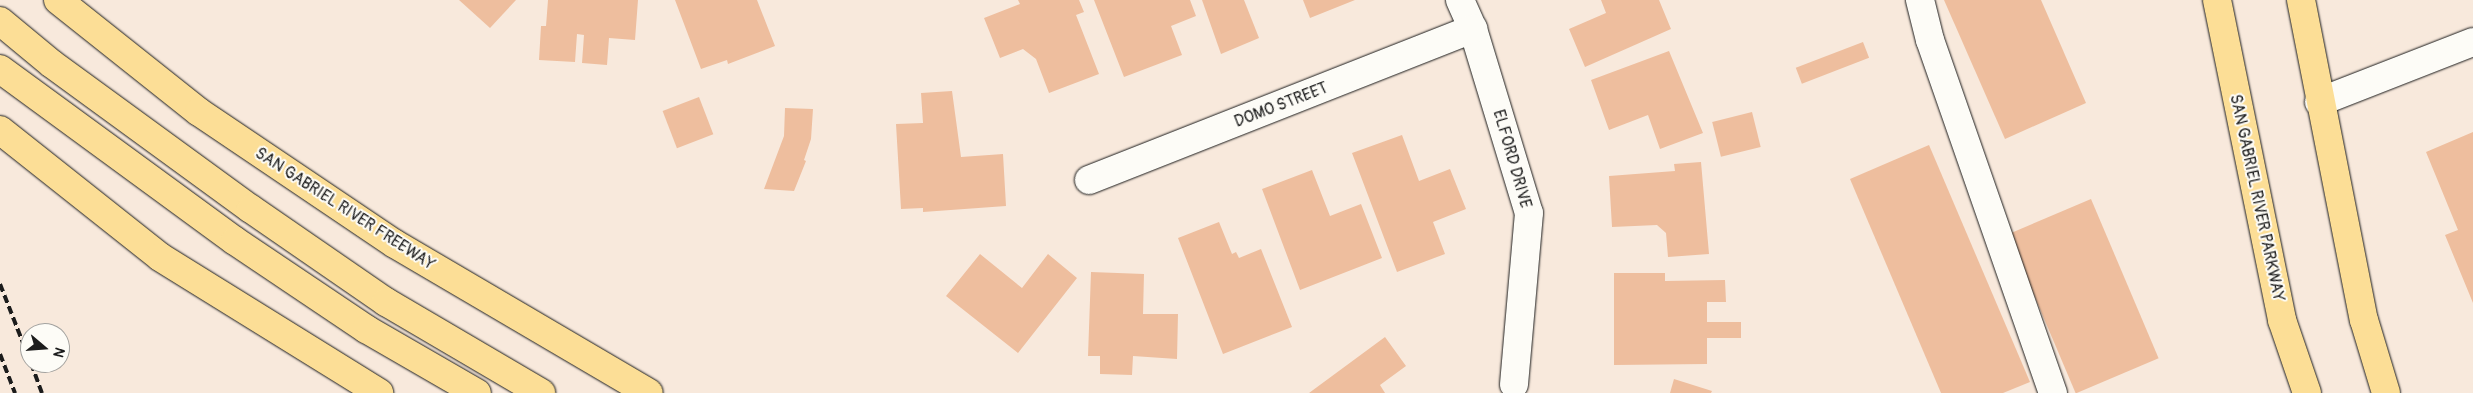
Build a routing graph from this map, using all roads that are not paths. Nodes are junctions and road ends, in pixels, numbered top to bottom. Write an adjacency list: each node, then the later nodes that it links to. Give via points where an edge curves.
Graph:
1 (58, 0): 17 (main road, SAN GABRIEL RIVER FREEWAY, via 199,112 395,244)
2 (1460, 0): 7 (street, ELFORD DRIVE)
3 (1920, 0): 18 (street, via 1959,125)
4 (2217, 0): 19 (main road, SAN GABRIEL RIVER PARKWAY, via 2282,320)
5 (2301, 0): 10 (main road)
6 (0, 21): 16 (main road, via 52,64 251,209 386,302)
7 (1473, 29): 12 (street, DOMO STREET); 13 (street, ELFORD DRIVE, via 1529,213)
8 (2473, 42): 10 (street)
9 (0, 70): 15 (main road, via 235,241 366,329)
10 (2319, 102): 20 (main road, via 2364,320)
11 (0, 130): 14 (main road, via 160,257)
12 (1089, 180)
13 (1514, 384)
14 (379, 393)
15 (477, 393)
16 (541, 393)
17 (649, 393)
18 (2053, 393)
19 (2307, 393)
20 (2386, 393)

